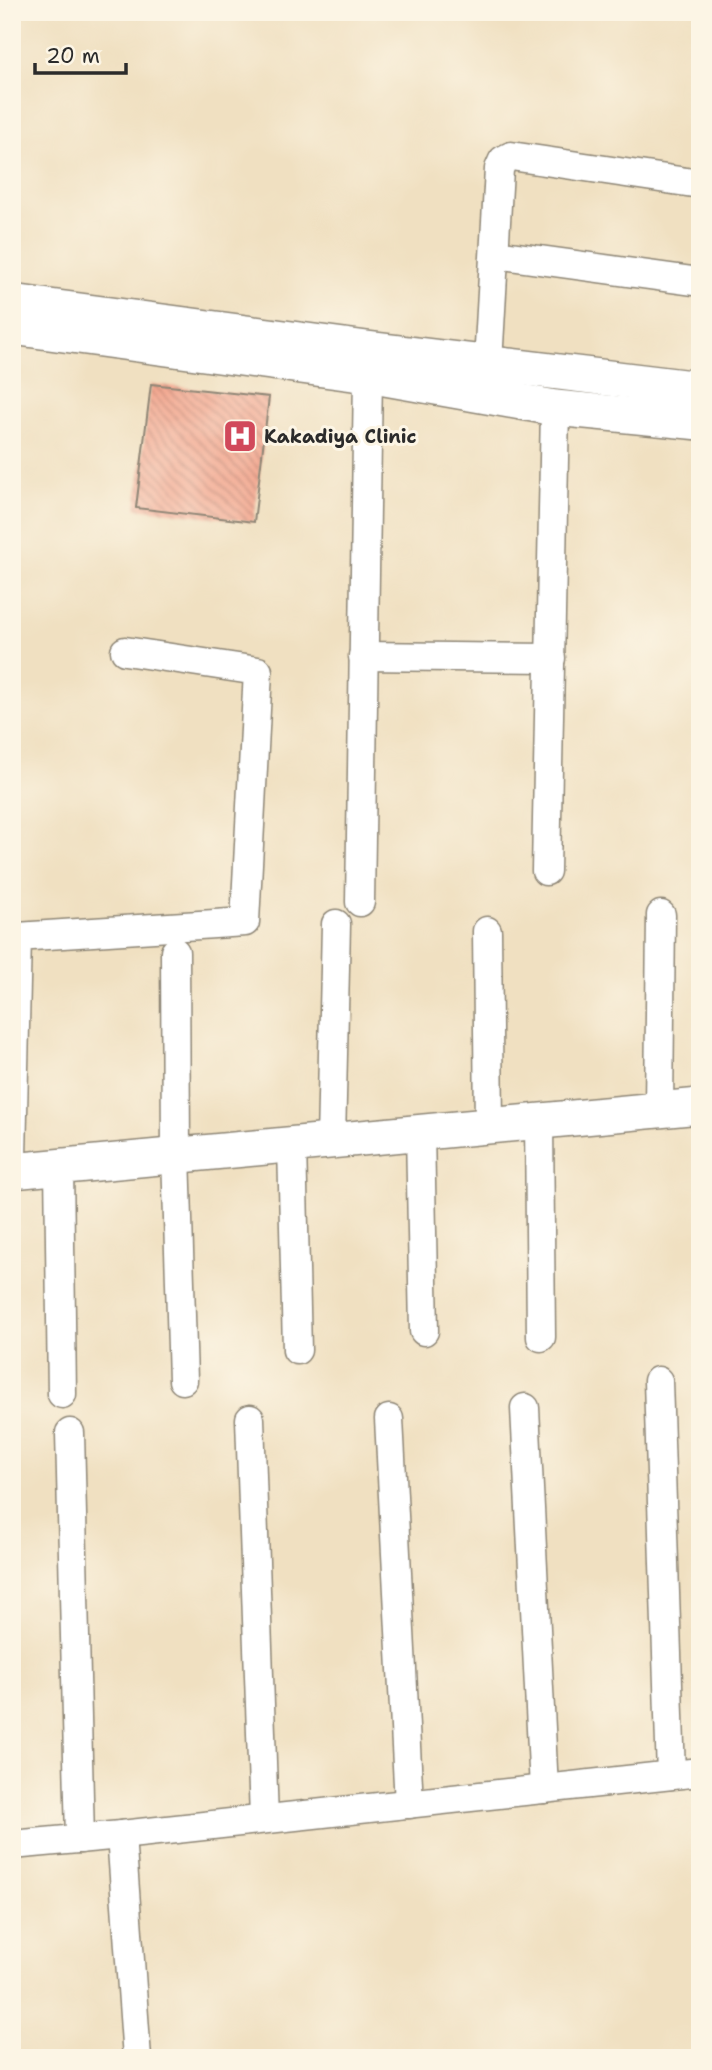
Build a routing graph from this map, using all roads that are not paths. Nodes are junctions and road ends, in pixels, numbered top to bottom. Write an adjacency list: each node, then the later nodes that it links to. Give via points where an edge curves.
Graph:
1 (700, 184): 2 (street, via 511,156 499,169)
2 (495, 254): 3 (street); 6 (street)
3 (700, 282)
4 (12, 302): 6 (street)
5 (12, 327): 7 (street)
6 (488, 363): 8 (street)
7 (368, 375): 9 (street); 12 (street)
8 (700, 389)
9 (555, 408): 10 (street); 13 (street)
10 (700, 422)
11 (125, 650): 28 (street, via 258,671 245,922 17,937)
12 (363, 656): 13 (street); 15 (street)
13 (551, 658): 14 (street)
14 (547, 871)
15 (360, 902)
16 (661, 915): 21 (street)
17 (336, 923): 25 (street)
18 (487, 931): 23 (street)
19 (175, 952): 27 (street)
20 (700, 1106): 21 (street)
21 (659, 1110): 22 (street)
22 (539, 1121): 23 (street); 32 (street)
23 (489, 1126): 24 (street)
24 (420, 1132): 25 (street); 31 (street)
25 (331, 1141): 26 (street)
26 (292, 1145): 27 (street); 33 (street)
27 (176, 1154): 29 (street); 34 (street)
28 (12, 1157)
29 (59, 1167): 30 (street); 36 (street)
30 (12, 1171)
31 (424, 1331)
32 (541, 1337)
33 (297, 1350)
34 (183, 1380)
35 (658, 1381): 42 (street)
36 (62, 1394)
37 (525, 1408): 43 (street)
38 (250, 1419): 45 (street)
39 (390, 1419): 44 (street)
40 (70, 1433): 47 (street)
41 (700, 1772): 42 (street)
42 (671, 1775): 43 (street)
43 (544, 1789): 44 (street)
44 (409, 1804): 45 (street)
45 (264, 1819): 46 (street)
46 (121, 1835): 47 (street); 49 (street)
47 (80, 1839): 48 (street)
48 (12, 1844)
49 (137, 2058)

